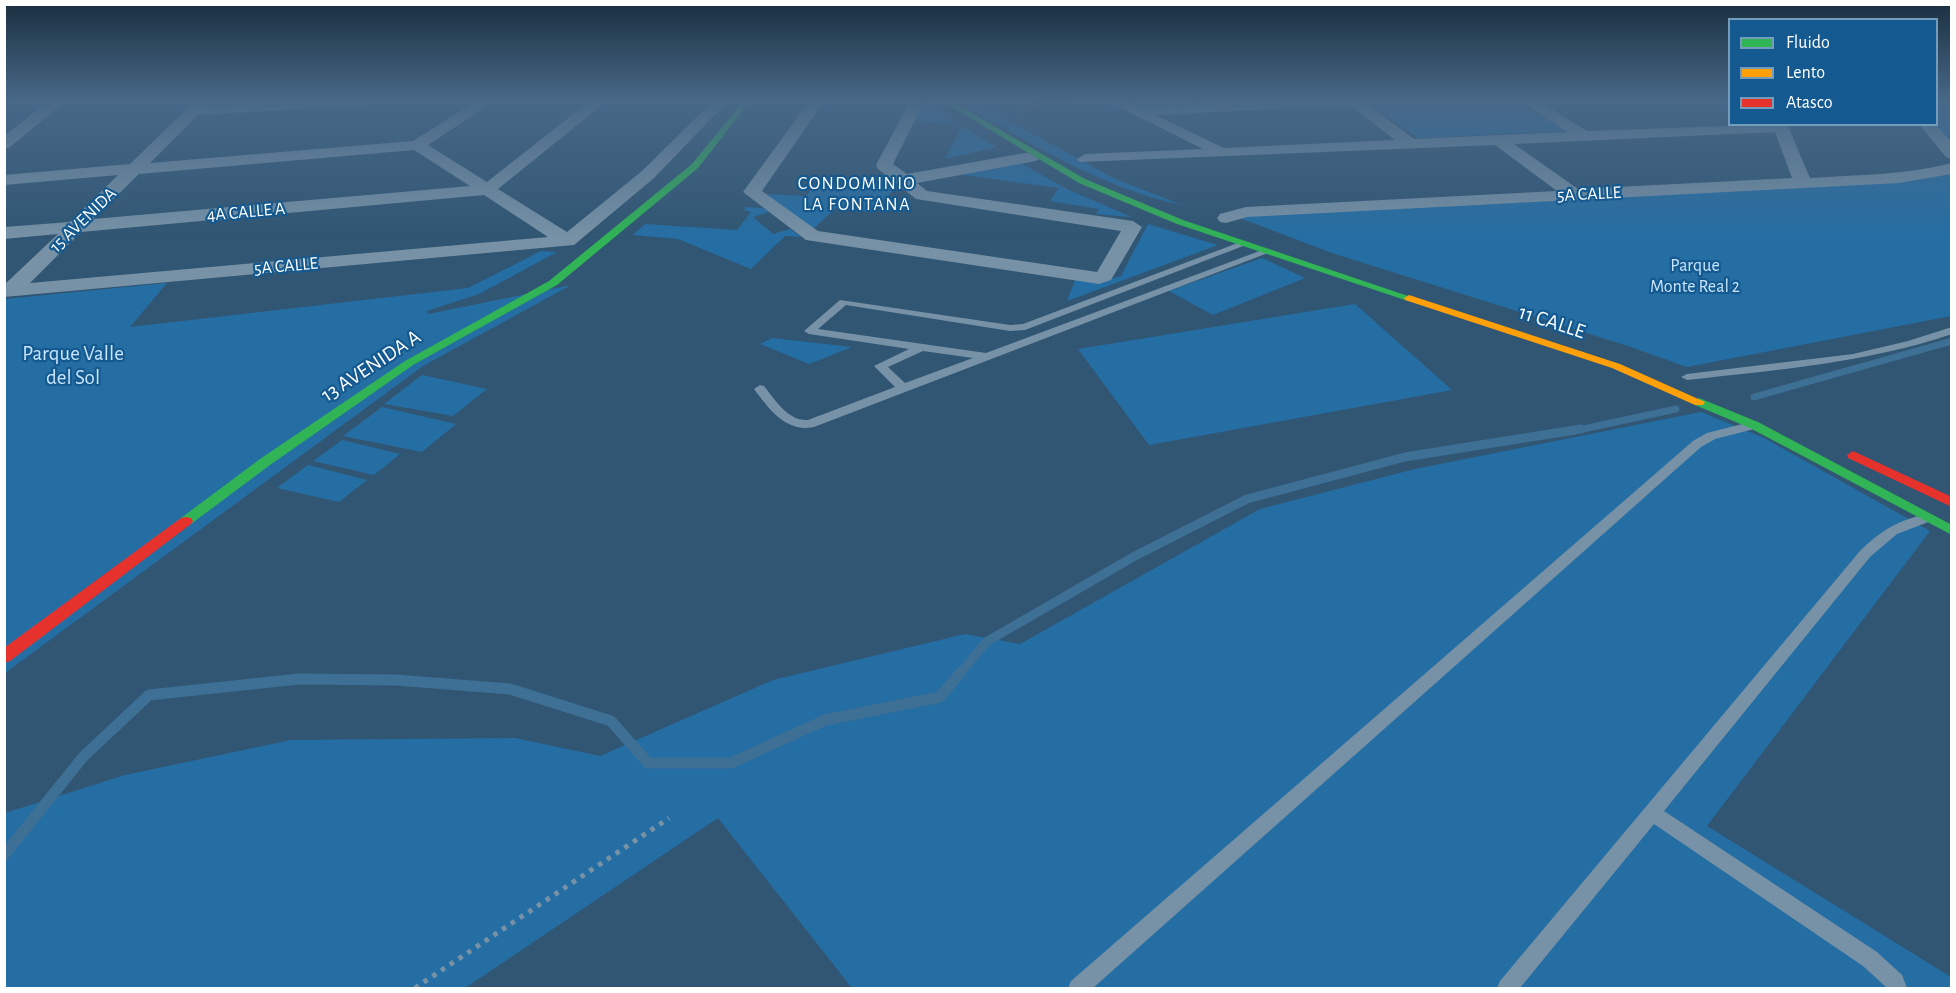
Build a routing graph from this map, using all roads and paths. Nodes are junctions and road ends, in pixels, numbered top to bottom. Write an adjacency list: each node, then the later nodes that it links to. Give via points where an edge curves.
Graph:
1 (158, 146): 18 (street, 15 AVENIDA)
2 (413, 146): 18 (street)
3 (417, 146): 23 (street)
4 (542, 146): 23 (street)
5 (677, 146): 30 (street, via 610,211)
6 (711, 146): 46 (main road, 13 AVENIDA A, via 695,166 554,283 409,363 266,462)
7 (785, 146): 21 (street, via 752,192 806,233 1099,278 1134,228 926,196)
8 (893, 146): 21 (street, via 884,162)
9 (1012, 146): 15 (main road)
10 (1212, 146): 14 (street)
11 (1319, 146): 14 (street)
12 (1507, 146): 24 (street)
13 (1789, 146): 22 (street)
14 (1222, 151): 16 (street)
15 (1022, 153): 21 (street, via 987,167 942,171); 25 (main road)
16 (1080, 156): 19 (main road)
17 (1952, 168): 22 (street, 5A CALLE, via 1924,176)
18 (135, 169): 20 (street); 28 (street, 15 AVENIDA)
19 (1106, 170)
20 (4, 180)
21 (904, 180)
22 (1802, 183): 24 (street, 5A CALLE)
23 (487, 190): 28 (street, 4A CALLE A); 30 (street)
24 (1574, 195): 26 (street, 5A CALLE, via 1246,212)
25 (1119, 199): 26 (main road); 31 (main road, 11 CALLE)
26 (1221, 217): 27 (main road)
27 (1247, 226)
28 (75, 227): 29 (street, 4A CALLE A); 33 (street, 15 AVENIDA)
29 (4, 233)
30 (567, 242): 33 (street, 5A CALLE)
31 (1246, 243): 32 (main road, 11 CALLE); 35 (lane, via 1025,327 1010,328 844,302 809,331)
32 (1268, 250): 36 (lane); 41 (main road, 11 CALLE, via 1616,366)
33 (8, 290)
34 (1952, 330): 37 (lane, via 1853,357)
35 (922, 347): 36 (lane); 38 (lane, via 880,366)
36 (984, 356): 38 (lane)
37 (1682, 375): 40 (main road)
38 (903, 388): 39 (lane, via 800,426 791,424)
39 (760, 389)
40 (1718, 390)
41 (1754, 425): 44 (main road, 11 CALLE); 50 (lane, via 1710,436 1697,444)
42 (1841, 449): 43 (main road)
43 (1952, 503)
44 (1926, 518): 45 (main road, 11 CALLE); 47 (lane, via 1890,530 1865,554)
45 (1952, 531)
46 (4, 657)
47 (1652, 813): 51 (lane); 52 (lane, via 1870,959)
48 (669, 819): 49 (path)
49 (416, 988)
50 (1078, 988)
51 (1507, 988)
52 (1897, 988)

